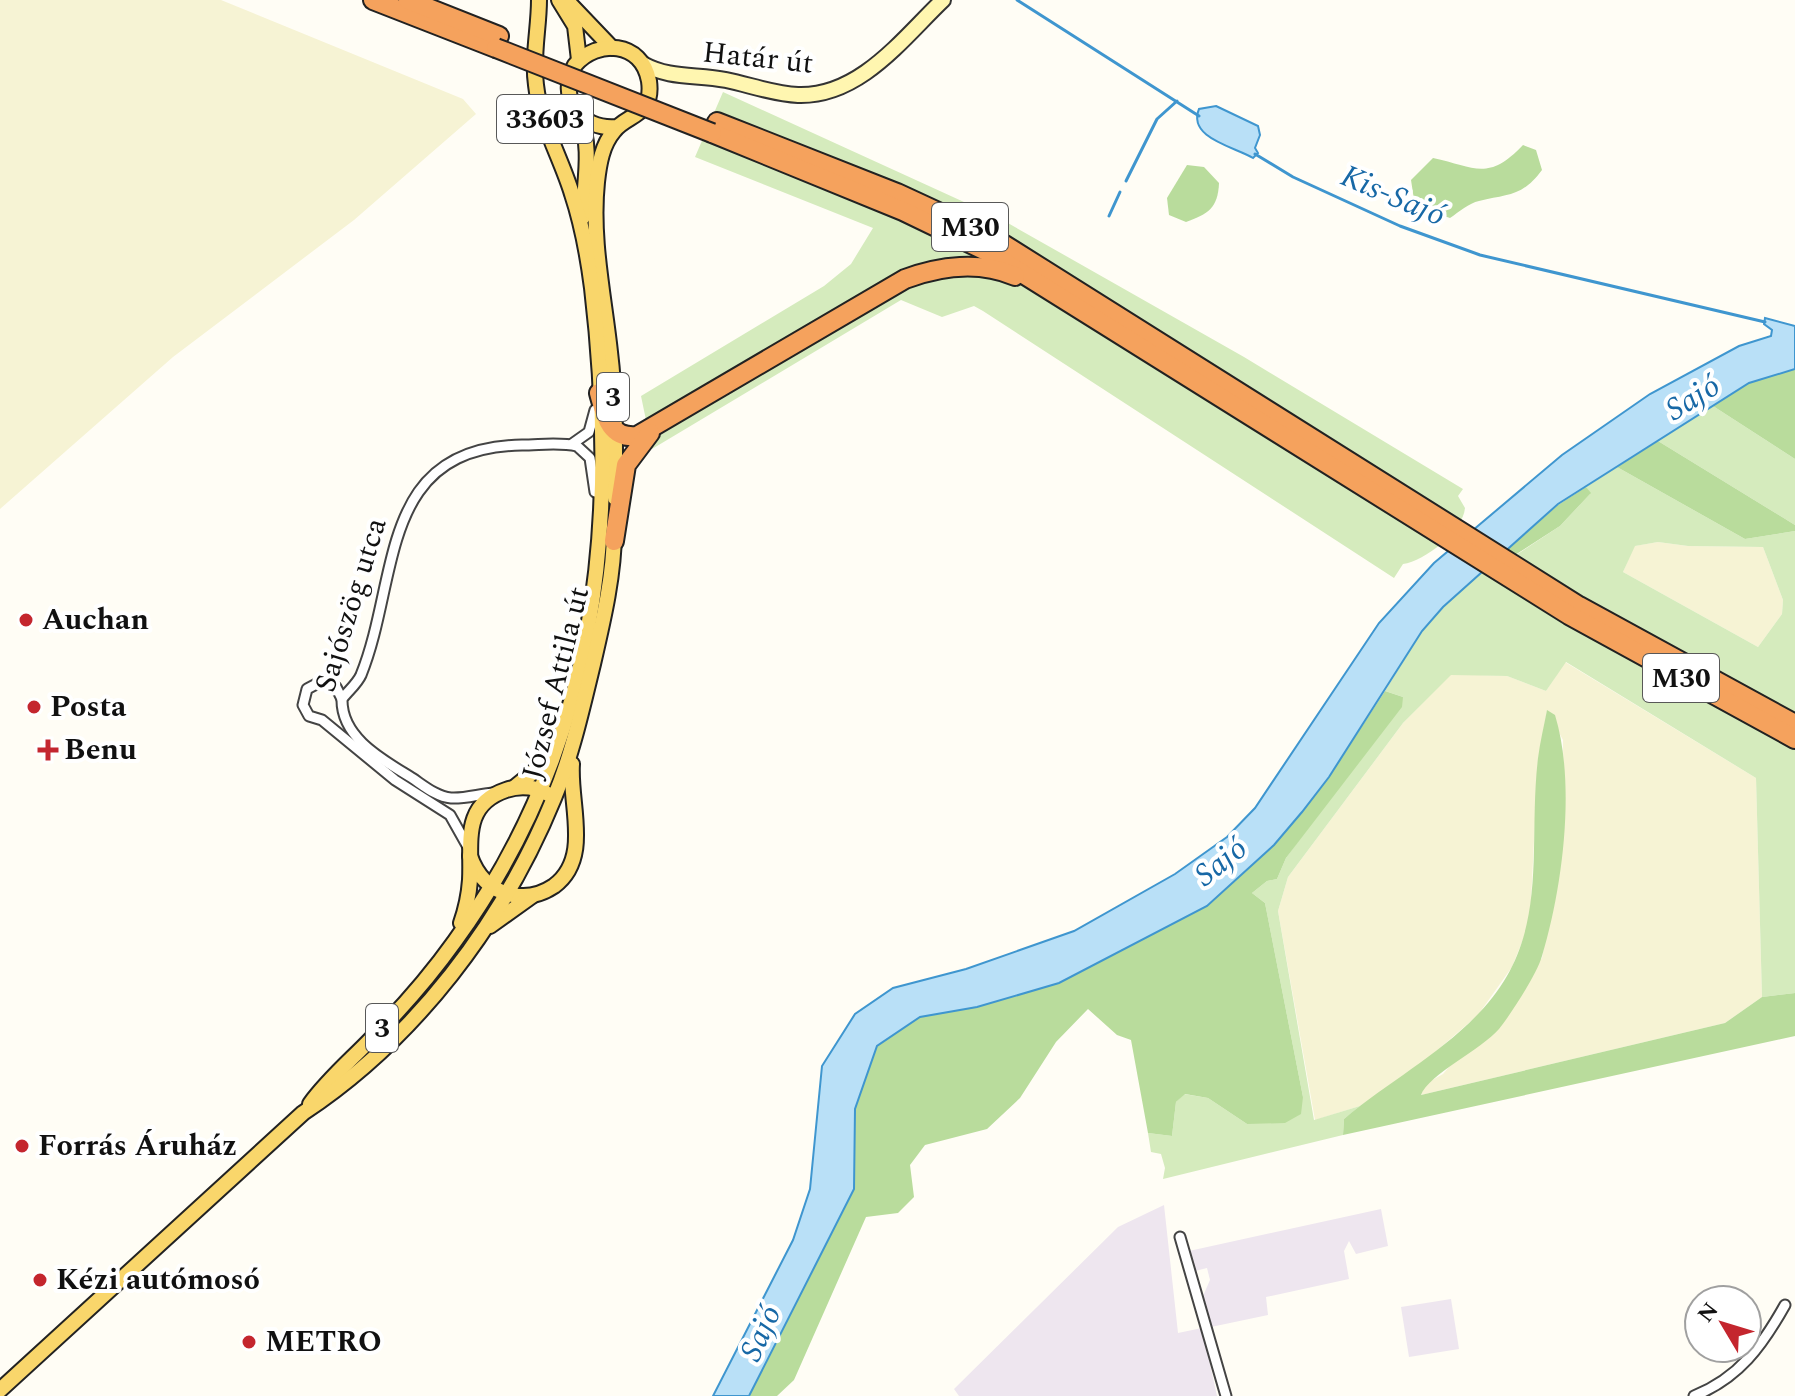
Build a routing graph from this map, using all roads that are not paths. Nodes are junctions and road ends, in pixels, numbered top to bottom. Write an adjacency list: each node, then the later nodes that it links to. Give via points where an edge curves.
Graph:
1 (373, 0): 7 (highway, M30)
2 (408, 0): 7 (highway, M30)
3 (539, 0): 16 (main road, 33603, via 536,85)
4 (559, 0): 9 (main road, 3, via 575,26)
5 (568, 0): 8 (main road)
6 (943, 0): 11 (main road, Határ út, via 880,60 844,85 808,95)
7 (499, 43): 15 (highway, M30, bridge)
8 (612, 48): 9 (main road, via 593,50); 10 (main road, via 628,51)
9 (579, 60): 13 (main road, 3, via 568,87)
10 (643, 64): 11 (main road, Határ út); 12 (main road, via 649,85)
11 (678, 76): 12 (main road, via 663,82)
12 (645, 103): 14 (main road, 3, via 634,118)
13 (578, 114): 14 (main road, via 596,126); 16 (main road, 3, via 588,149)
14 (616, 127): 21 (main road, József Attila út / 3, via 598,173 597,242)
15 (715, 127): 17 (highway, M30, via 946,231); 23 (highway, M30, via 897,193 992,237)
16 (583, 233): 18 (main road, József Attila út / 3)
17 (1076, 304): 20 (highway, via 995,269 920,273 889,286); 23 (highway, M30)
18 (596, 346): 19 (main road, József Attila út / 3); 22 (street, via 593,423 586,437)
19 (599, 393): 21 (highway, via 606,420); 24 (main road, József Attila út / 3)
20 (658, 425): 21 (highway, via 632,437); 24 (highway, via 626,465)
21 (615, 430): 24 (main road, József Attila út / 3)
22 (568, 444): 24 (street, via 584,450 593,466 596,531); 26 (street, Sajószög utca, via 482,449 452,463 423,486 399,526)
23 (1436, 527): 25 (highway, M30)
24 (607, 542): 28 (main road, József Attila út / 3); 33 (main road, József Attila út / 3, via 600,633)
25 (1574, 610): 31 (highway, M30); 32 (highway, M30)
26 (364, 662): 27 (street, via 346,684); 29 (street, Sajószög utca)
27 (336, 687): 29 (street); 30 (street, via 318,682 304,693 306,712)
28 (573, 695): 34 (main road, via 547,755); 35 (main road, József Attila út / 3)
29 (342, 703): 30 (street, via 335,715); 34 (street, Sajószög utca, via 356,735 375,755 435,792 450,798)
30 (322, 720): 37 (street, via 376,766 450,815)
31 (1795, 724)
32 (1795, 739)
33 (573, 744): 35 (main road, József Attila út / 3); 36 (main road)
34 (506, 790): 35 (main road); 37 (main road, via 476,813)
35 (548, 794): 36 (main road, via 566,808); 38 (main road, József Attila út / 3); 39 (main road, József Attila út / 3)
36 (574, 824): 40 (main road, via 577,847 570,867 558,883)
37 (469, 852): 38 (main road, via 476,871); 41 (main road, via 467,897)
38 (491, 886): 39 (main road); 41 (main road, József Attila út / 3)
39 (505, 893): 40 (main road); 42 (main road, József Attila út / 3)
40 (532, 895): 42 (main road, via 493,922)
41 (456, 939): 43 (main road, József Attila út / 3, via 400,1010 327,1081)
42 (469, 949): 43 (main road, József Attila út / 3, via 403,1033)
43 (303, 1113): 46 (main road, József Attila út / 3)
44 (1180, 1237): 47 (street)
45 (1785, 1305): 48 (street, via 1751,1359)
46 (0, 1390)
47 (1226, 1396)
48 (1694, 1396)

